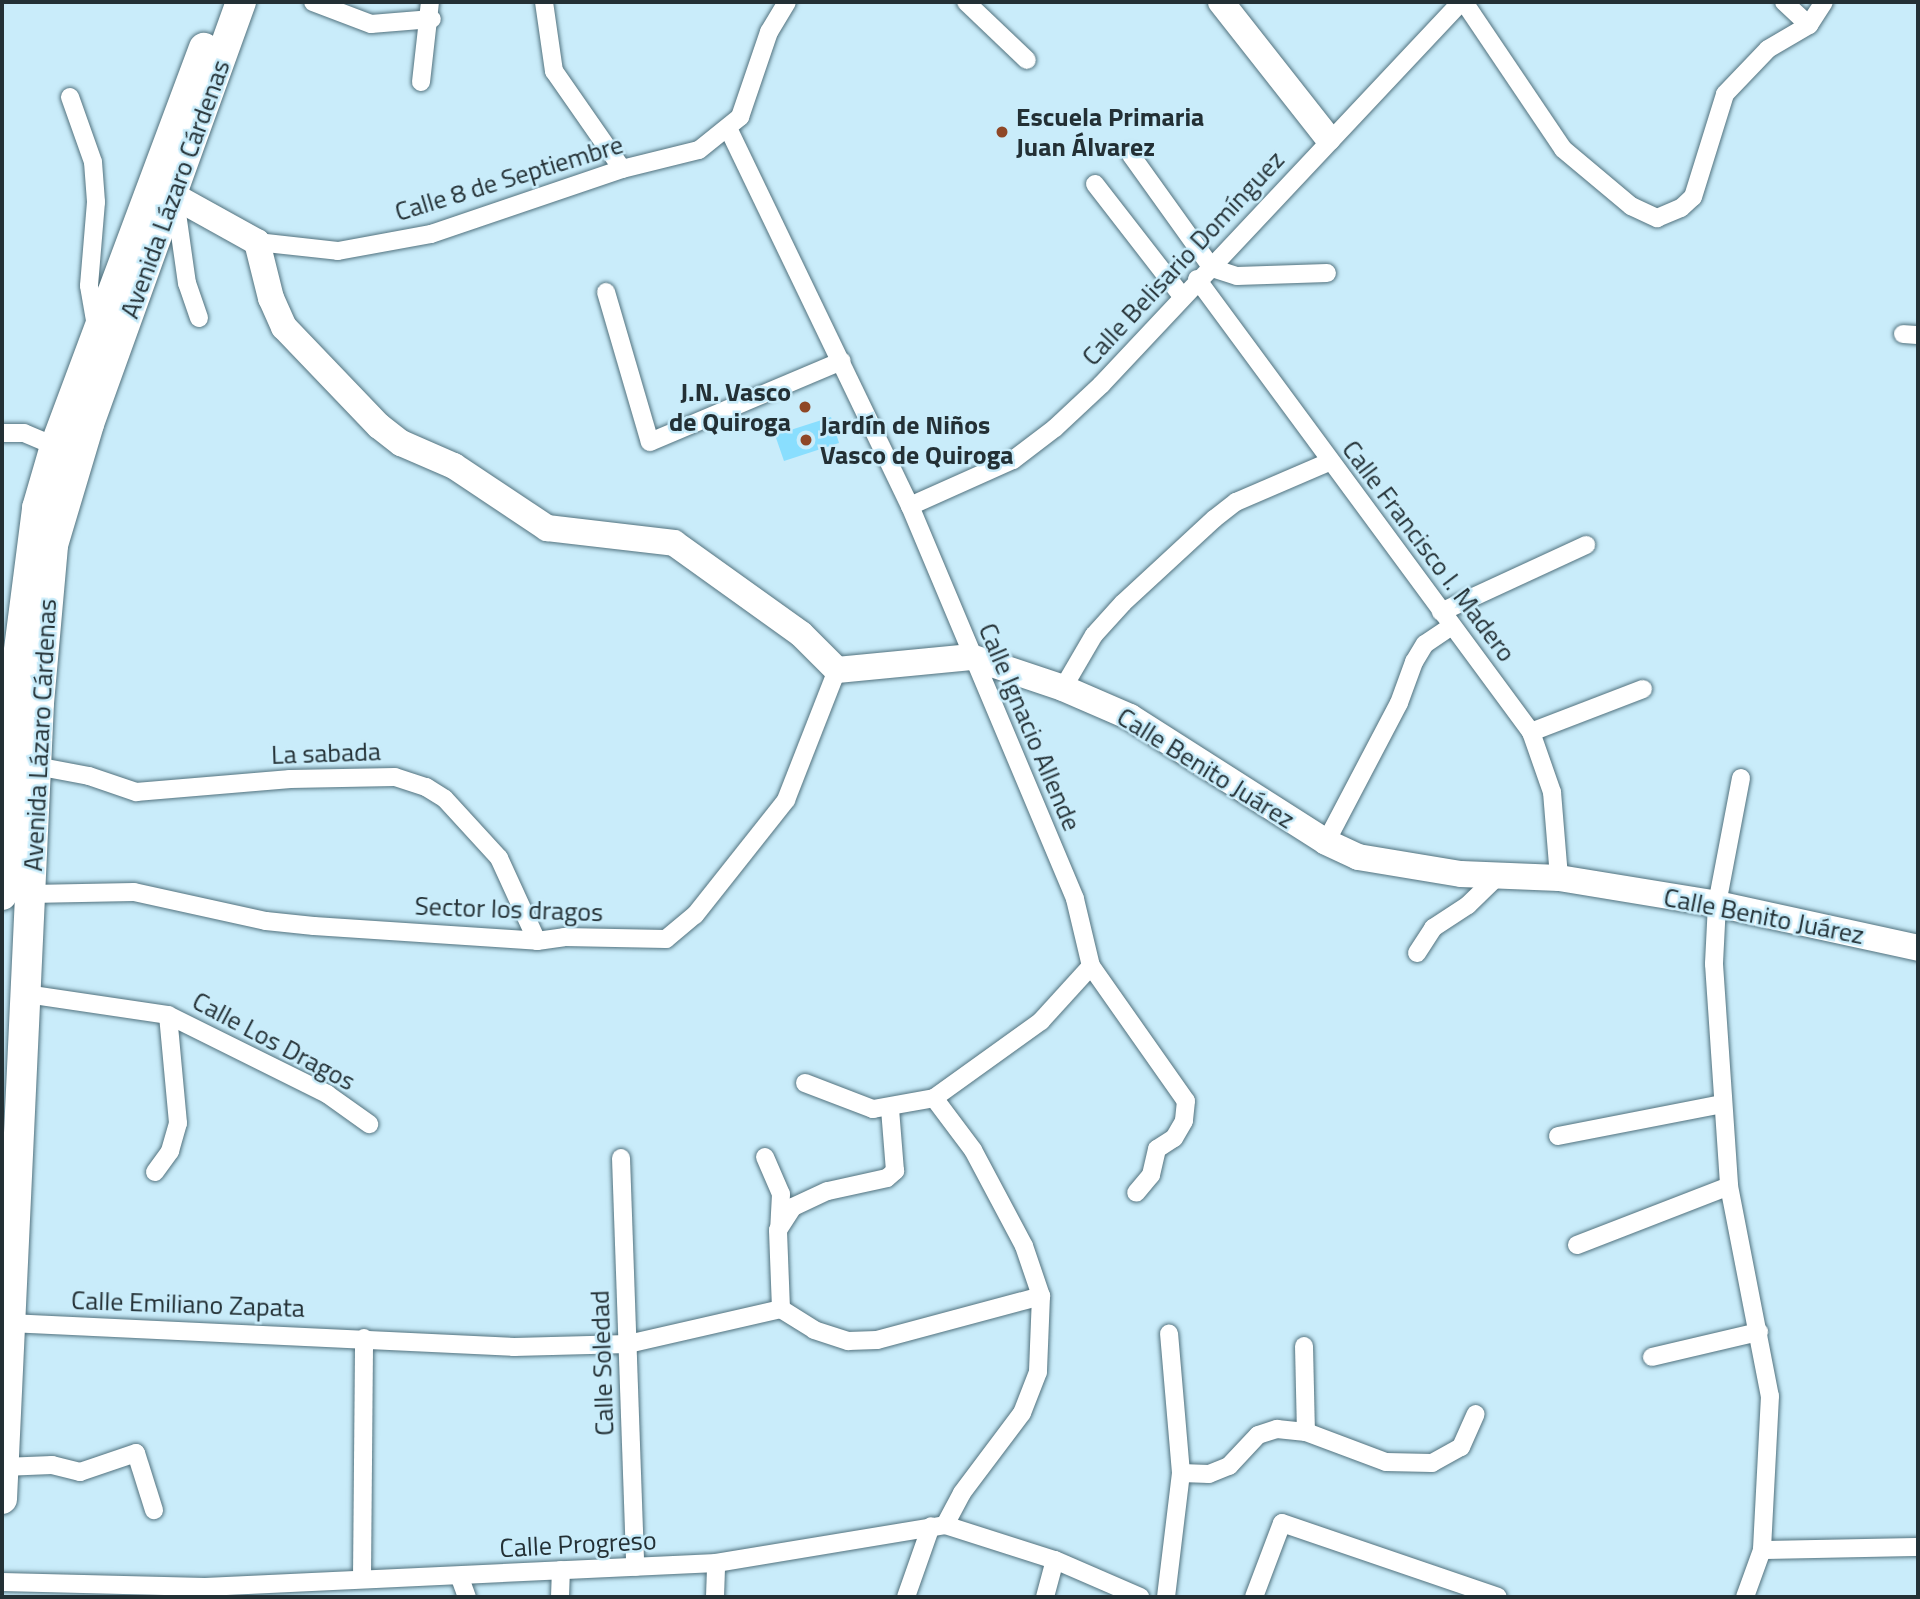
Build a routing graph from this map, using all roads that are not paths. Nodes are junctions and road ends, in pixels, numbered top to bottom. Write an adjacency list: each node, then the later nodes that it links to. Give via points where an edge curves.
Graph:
1 (221, 2): 29 (main road, Avenida Lázaro Cárdenas)
2 (242, 2): 21 (main road, Avenida Lázaro Cárdenas)
3 (313, 2): 11 (street, via 371,24)
4 (544, 2): 19 (street, via 554,71)
5 (787, 2): 16 (street, via 769,33 740,117)
6 (966, 2): 13 (street)
7 (1221, 2): 17 (street)
8 (1462, 2): 12 (street, via 1563,149 1648,217 1681,208 1693,197 1725,94 1768,49); 17 (street, Calle Belisario Domínguez)
9 (1784, 2): 12 (street)
10 (1824, 2): 12 (street)
11 (431, 10): 14 (street)
12 (1809, 25)
13 (1027, 60)
14 (421, 82)
15 (70, 97): 29 (street, via 93,162 96,202 89,286)
16 (729, 128): 19 (street, Calle 8 de Septiembre, via 699,150); 30 (street, Calle Ignacio Allende)
17 (1328, 138): 23 (street, Calle Belisario Domínguez)
18 (1131, 155): 23 (street)
19 (622, 169): 22 (street, Calle 8 de Septiembre, via 431,234 338,251)
20 (1094, 184): 27 (street)
21 (174, 196): 22 (street); 28 (street, via 187,283); 41 (main road, Avenida Lázaro Cárdenas, via 89,424 52,545)
22 (257, 242): 38 (street, via 271,298 284,327 390,435 454,466 547,528 674,543 801,634)
23 (1212, 268): 24 (street, via 1237,276); 25 (street, Calle Belisario Domínguez)
24 (1327, 273)
25 (1197, 279): 27 (street, Calle Belisario Domínguez); 33 (street, Calle Francisco I. Madero)
26 (606, 292): 30 (street, via 650,442)
27 (1181, 295): 34 (street, Calle Belisario Domínguez, via 1101,385 1055,428 1013,460)
28 (199, 318)
29 (98, 340): 32 (main road, Avenida Lázaro Cárdenas)
30 (842, 361): 34 (street, Calle Ignacio Allende)
31 (2, 433): 32 (street, via 24,432)
32 (55, 446): 41 (main road, Avenida Lázaro Cárdenas, via 37,508)
33 (1329, 462): 36 (street, Calle Francisco I. Madero); 39 (street, via 1237,502 1214,519 1094,635)
34 (911, 506): 37 (street, Calle Ignacio Allende)
35 (1586, 545): 36 (street)
36 (1446, 619): 42 (street, Calle Francisco I. Madero); 45 (street, via 1414,662 1399,703)
37 (971, 657): 38 (street, Calle Benito Juárez); 39 (street, Calle Benito Juárez); 53 (street, Calle Ignacio Allende, via 1075,899)
38 (837, 670): 50 (street, Sector los dragos, via 786,800 695,915 666,939 564,937)
39 (1063, 688): 45 (street, Calle Benito Juárez, via 1130,717)
40 (1643, 689): 42 (street)
41 (18, 698): 43 (main road, Avenida Lázaro Cárdenas)
42 (1531, 732): 47 (street, Calle Francisco I. Madero, via 1552,792)
43 (22, 770): 48 (main road, Avenida Lázaro Cárdenas); 50 (street, La sabada, via 136,792 290,779 382,777 425,787 445,799 499,858)
44 (1741, 778): 49 (street)
45 (1326, 842): 46 (street, Calle Benito Juárez, via 1358,857)
46 (1499, 875): 47 (street, Calle Benito Juárez); 52 (street, via 1468,905 1433,928)
47 (1559, 878): 49 (street, Calle Benito Juárez)
48 (16, 894): 50 (street, Sector los dragos, via 134,892 266,921); 54 (main road, Avenida Lázaro Cárdenas)
49 (1717, 904): 51 (street, Calle Benito Juárez); 58 (street, via 1714,964)
50 (537, 942)
51 (1918, 948)
52 (1417, 953)
53 (1091, 966): 57 (street, via 1041,1021); 66 (street, Calle Ignacio Allende, via 1186,1101 1185,1121 1174,1138 1157,1149 1150,1175)
54 (26, 994): 55 (street, Calle Los Dragos); 71 (main road, Avenida Lázaro Cárdenas)
55 (168, 1014): 60 (street, Calle Los Dragos, via 327,1094); 64 (street, via 177,1123 170,1151)
56 (805, 1083): 59 (street, via 873,1110)
57 (934, 1098): 59 (street); 69 (street, via 973,1150 1024,1246)
58 (1723, 1104): 61 (street); 65 (street)
59 (890, 1109): 67 (street, via 895,1171 887,1178 828,1191 793,1207)
60 (369, 1124)
61 (1558, 1136)
62 (765, 1157): 67 (street, via 781,1194)
63 (621, 1158): 75 (street, Calle Soledad)
64 (155, 1172)
65 (1728, 1186): 68 (street); 72 (street)
66 (1136, 1193)
67 (778, 1230): 70 (street)
68 (1577, 1245)
69 (1041, 1296): 70 (street, via 877,1340 848,1341 814,1330); 84 (street, via 1038,1372 1022,1413)
70 (781, 1309): 75 (street, Calle Emiliano Zapata)
71 (9, 1323): 74 (street, Calle Emiliano Zapata); 80 (main road, Avenida Lázaro Cárdenas)
72 (1759, 1332): 77 (street); 86 (street, via 1770,1396)
73 (1169, 1334): 81 (street)
74 (364, 1338): 75 (street, Calle Emiliano Zapata, via 514,1346); 91 (street)
75 (628, 1344): 89 (street, Calle Soledad)
76 (1304, 1346): 79 (street)
77 (1652, 1357)
78 (1476, 1414): 79 (street, via 1461,1447 1432,1463 1386,1462)
79 (1306, 1432): 81 (street, via 1277,1429 1258,1435 1229,1466 1209,1475)
80 (3, 1467): 82 (main road, Avenida Lázaro Cárdenas); 83 (street, via 52,1465 80,1472 136,1453)
81 (1181, 1473): 102 (street)
82 (2, 1499)
83 (154, 1510)
84 (938, 1525): 87 (street, Calle Progreso); 88 (street, Calle Progreso); 99 (street)
85 (1918, 1547): 86 (street)
86 (1762, 1550): 105 (street)
87 (1055, 1560): 100 (street); 101 (street, Calle Progreso)
88 (716, 1563): 89 (street, Calle Progreso); 98 (street)
89 (635, 1567): 90 (street, Calle Progreso)
90 (561, 1570): 92 (street, Calle Progreso); 97 (street)
91 (362, 1577): 92 (street, Calle Progreso); 94 (street, Calle Progreso)
92 (460, 1578): 96 (street)
93 (2, 1582): 95 (street, Calle Progreso)
94 (337, 1588): 95 (street, Calle Progreso)
95 (205, 1592)
96 (467, 1597)
97 (560, 1597)
98 (715, 1597)
99 (906, 1597)
100 (1045, 1597)
101 (1140, 1597)
102 (1166, 1597)
103 (1254, 1597): 104 (street, via 1282,1523)
104 (1498, 1597)
105 (1745, 1597)

